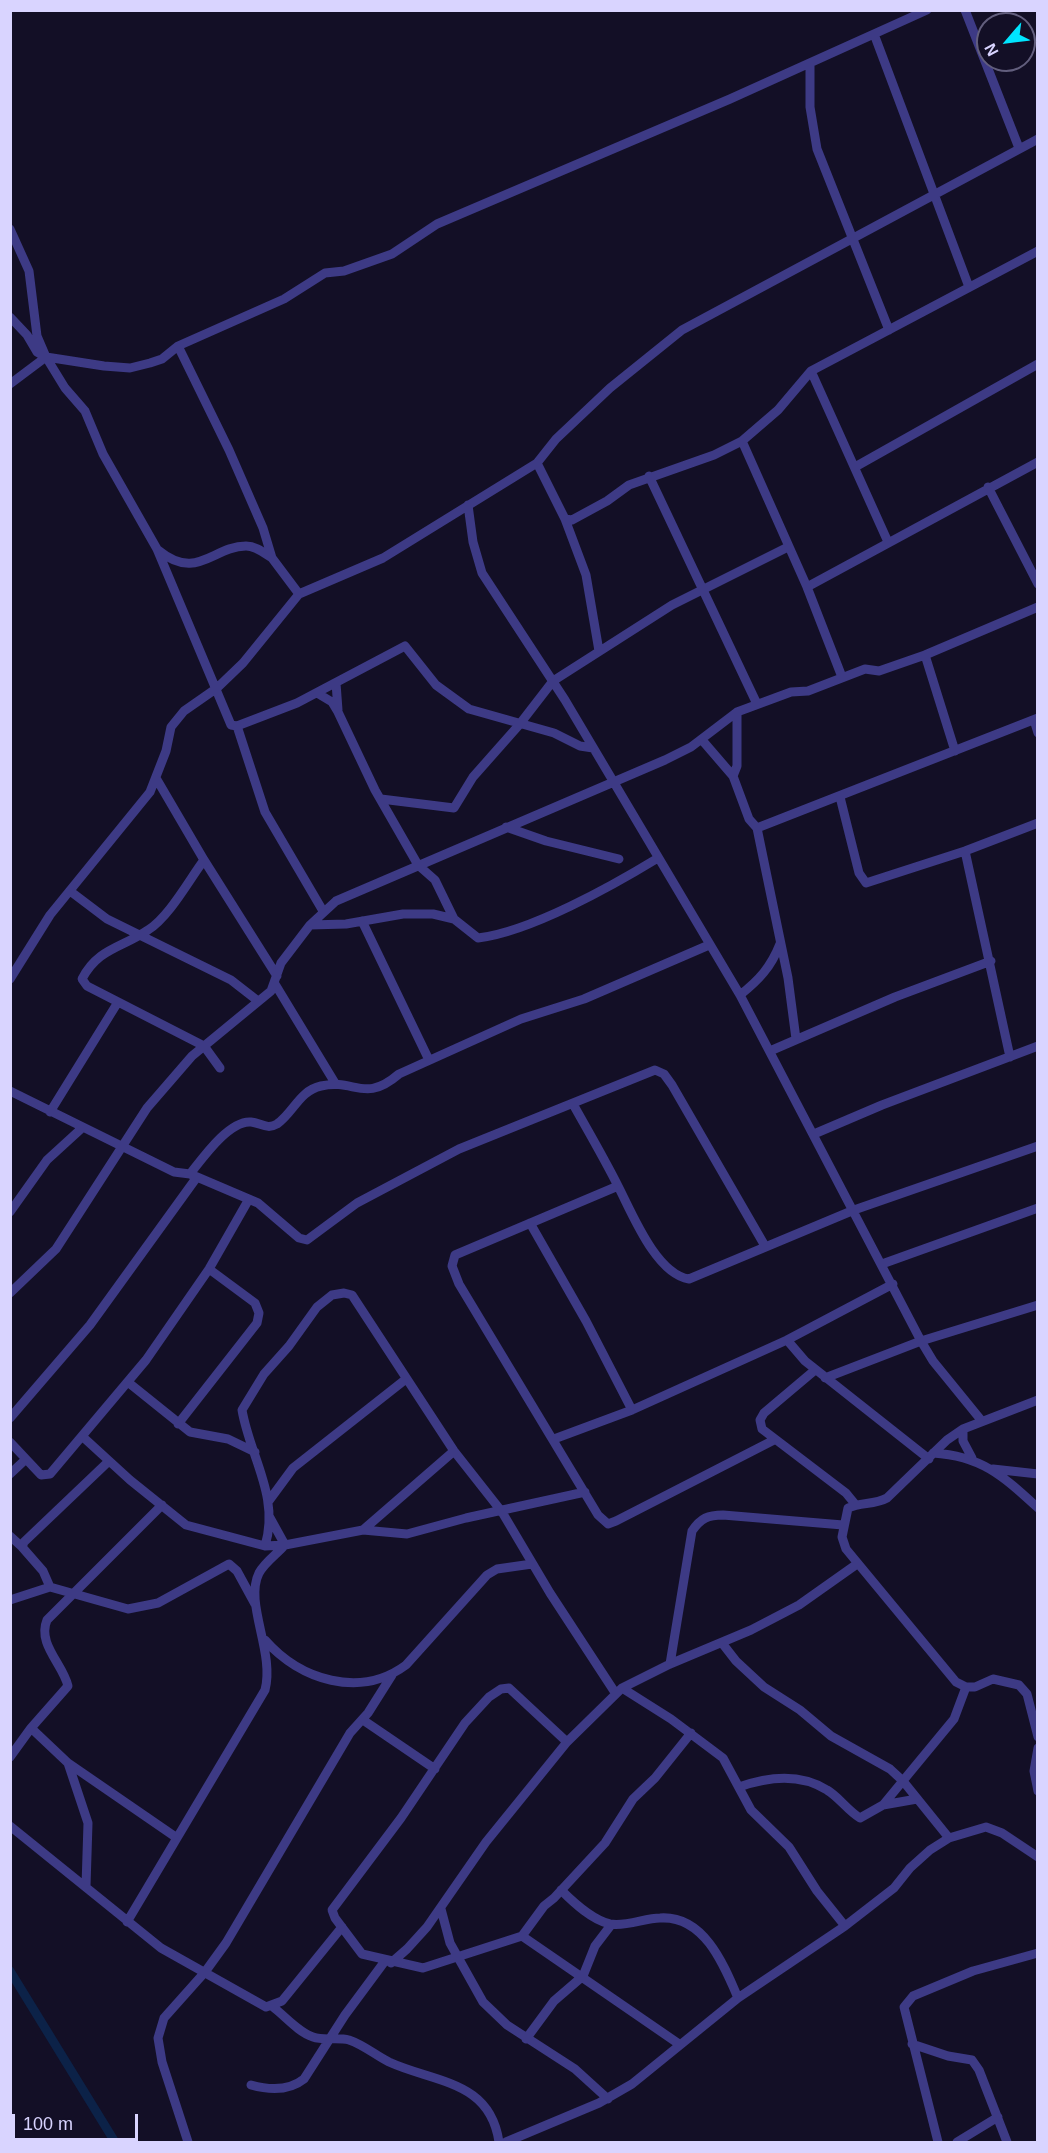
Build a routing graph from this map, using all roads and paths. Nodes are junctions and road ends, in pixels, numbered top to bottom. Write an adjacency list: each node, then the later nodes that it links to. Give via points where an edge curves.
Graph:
1 (927, 10): 3 (street)
2 (965, 10): 6 (street)
3 (874, 34): 4 (street); 7 (street)
4 (810, 63): 9 (street, via 810,107 817,148); 14 (street, via 437,224 392,254 344,272 324,273 284,299)
5 (1038, 139): 6 (street)
6 (1018, 148): 7 (street)
7 (935, 193): 9 (street); 11 (street)
8 (10, 229): 15 (street, via 29,271 38,336)
9 (851, 237): 13 (street); 21 (street, via 682,330 610,388 556,439)
10 (1038, 251): 11 (street)
11 (969, 287): 13 (street)
12 (10, 317): 15 (street, via 27,334 37,352)
13 (889, 330): 17 (street)
14 (178, 346): 15 (street, via 162,359 130,368); 30 (street, via 229,450)
15 (46, 357): 18 (street); 29 (street, via 85,411 103,454)
16 (1038, 364): 22 (street)
17 (811, 371): 19 (street, via 778,410); 22 (street)
18 (10, 384)
19 (741, 441): 23 (street, via 714,455); 28 (street)
20 (1038, 462): 24 (street)
21 (537, 463): 25 (street); 26 (street)
22 (855, 467): 27 (street)
23 (649, 476): 26 (street, via 572,520); 33 (street)
24 (988, 487): 27 (street); 31 (street)
25 (468, 505): 34 (street, via 383,558); 39 (street, via 482,573)
26 (565, 519): 36 (street, via 586,575)
27 (888, 542): 32 (street)
28 (788, 547): 32 (street); 33 (street)
29 (157, 549): 30 (street, via 169,559 188,563 246,546); 41 (street)
30 (272, 558): 34 (street)
31 (1038, 584)
32 (807, 588): 38 (street)
33 (703, 591): 36 (street, via 672,605); 43 (street)
34 (299, 594): 41 (street, via 263,641)
35 (1038, 607): 37 (street)
36 (599, 651): 39 (street)
37 (925, 655): 38 (street, via 879,671 865,669); 52 (street)
38 (842, 676): 43 (street, via 808,691 791,692)
39 (553, 681): 47 (street); 51 (street)
40 (336, 683): 42 (street); 44 (street); 47 (street, via 405,646 448,695 470,709)
41 (217, 688): 48 (street, via 231,725); 54 (street, via 184,711 171,727)
42 (317, 693): 44 (street, via 332,702); 48 (street)
43 (757, 704): 45 (street)
44 (338, 712): 57 (street)
45 (737, 712): 50 (street); 53 (street, via 738,766)
46 (1036, 719): 49 (street); 52 (street)
47 (519, 725): 51 (street); 57 (street, via 473,777 454,808)
48 (237, 726): 67 (street, via 265,812)
49 (1038, 733)
50 (702, 740): 53 (street); 55 (street)
51 (593, 748): 55 (street)
52 (955, 751): 56 (street)
53 (733, 776): 60 (street, via 749,819)
54 (156, 778): 64 (street); 66 (street, via 150,792)
55 (612, 781): 59 (street); 62 (street)
56 (840, 797): 60 (street); 61 (street, via 859,873 866,883)
57 (381, 799): 65 (street)
58 (1038, 822): 61 (street)
59 (506, 827): 63 (street); 65 (street)
60 (757, 828): 72 (street)
61 (965, 851): 74 (street)
62 (658, 858): 68 (street, via 613,885 492,937 477,938); 73 (street)
63 (619, 859)
64 (204, 860): 71 (street, via 150,930); 76 (street)
65 (418, 865): 67 (street, via 336,901); 68 (street, via 435,880)
66 (70, 891): 71 (street); 75 (street, via 50,915)
67 (323, 911): 70 (street)
68 (454, 919): 69 (street, via 403,914)
69 (362, 921): 70 (street); 85 (street)
70 (310, 925): 76 (street, via 281,963)
71 (137, 936): 78 (street, via 231,980); 79 (street, via 98,956 82,979 87,986)
72 (780, 944): 77 (street, via 760,979); 80 (street)
73 (709, 945): 77 (street); 85 (street, via 584,999 520,1019)
74 (991, 961): 80 (street); 84 (street)
75 (10, 979)
76 (276, 980): 78 (street); 87 (street)
77 (740, 995): 83 (street)
78 (258, 1001): 81 (street)
79 (118, 1002): 81 (street); 90 (street)
80 (796, 1039): 83 (street)
81 (204, 1046): 86 (street); 93 (street, via 147,1108)
82 (1038, 1046): 84 (street)
83 (770, 1051): 92 (street)
84 (1010, 1057): 92 (street)
85 (429, 1060): 87 (street, via 399,1074 381,1088 352,1088)
86 (220, 1068)
87 (335, 1083): 95 (street, via 318,1086 299,1097 276,1125 239,1125 213,1145)
88 (10, 1091): 90 (street)
89 (573, 1104): 96 (street); 97 (street, via 459,1149 415,1171 357,1203 307,1240); 102 (street, via 655,1070 664,1074)
90 (50, 1112): 91 (street)
91 (82, 1128): 93 (street); 100 (street, via 47,1160)
92 (814, 1134): 99 (street)
93 (122, 1146): 95 (street, via 174,1172); 106 (street, via 56,1249)
94 (1038, 1146): 99 (street)
95 (193, 1176): 97 (street); 116 (street, via 90,1325)
96 (618, 1186): 101 (street); 102 (street, via 648,1244 680,1278 703,1275)
97 (249, 1199): 104 (street)
98 (1038, 1208): 103 (street)
99 (854, 1210): 102 (street); 103 (street)
100 (10, 1212)
101 (530, 1222): 115 (street); 121 (street, via 455,1255 452,1266 459,1284)
102 (765, 1246)
103 (882, 1264): 105 (street)
104 (209, 1269): 113 (street); 118 (street, via 255,1303 259,1313 257,1323)
105 (893, 1284): 108 (street); 109 (street)
106 (10, 1293)
107 (1038, 1305): 109 (street)
108 (787, 1340): 110 (street); 115 (street)
109 (921, 1341): 111 (street); 117 (street)
110 (815, 1370): 111 (street); 122 (street, via 764,1413 760,1420 762,1429)
111 (825, 1378): 126 (street)
112 (406, 1380): 124 (street); 125 (street, via 352,1295 332,1295 317,1307 264,1374 242,1410); 134 (street, via 293,1468)
113 (129, 1383): 118 (street); 120 (street)
114 (1038, 1400): 117 (street)
115 (632, 1410): 121 (street)
116 (10, 1418)
117 (981, 1420): 119 (street)
118 (178, 1425): 125 (street, via 190,1432 228,1439)
119 (963, 1429): 126 (street); 127 (street, via 963,1441)
120 (83, 1437): 128 (street, via 46,1476); 129 (street)
121 (554, 1439): 133 (street)
122 (774, 1440): 133 (street, via 608,1524); 136 (street, via 846,1493)
123 (10, 1442): 128 (street)
124 (454, 1451): 138 (street); 141 (street)
125 (255, 1452): 134 (street)
126 (931, 1456): 127 (street); 136 (street, via 887,1498 875,1504)
127 (972, 1458): 130 (street)
128 (26, 1459): 131 (street)
129 (109, 1461): 135 (street); 145 (street)
130 (993, 1469): 132 (street); 137 (street)
131 (10, 1474)
132 (1038, 1474)
133 (585, 1492): 138 (street)
134 (268, 1502): 139 (street)
135 (162, 1504): 144 (street, via 186,1525); 149 (street)
136 (851, 1506): 140 (street)
137 (1038, 1508)
138 (501, 1512): 141 (street, via 407,1534); 146 (street)
139 (269, 1516): 143 (street); 144 (street)
140 (843, 1525): 147 (street, via 846,1549); 154 (street, via 723,1515 700,1520 692,1531)
141 (363, 1530): 143 (street)
142 (10, 1536): 145 (street)
143 (285, 1545): 144 (street); 151 (street, via 259,1574)
144 (265, 1546)
145 (22, 1547): 148 (street, via 43,1571)
146 (532, 1564): 155 (street, via 497,1569 487,1575 420,1651); 157 (street)
147 (857, 1564): 153 (street, via 799,1605); 156 (street, via 956,1682)
148 (50, 1587): 149 (street); 150 (street)
149 (74, 1592): 151 (street, via 128,1609 158,1603 228,1564 237,1571); 161 (street, via 43,1629 68,1686)
150 (10, 1600)
151 (256, 1606): 152 (street)
152 (264, 1638): 155 (street, via 277,1654 310,1675 367,1683); 175 (street, via 268,1662 266,1690)
153 (722, 1642): 154 (street); 169 (street, via 764,1687 831,1736 890,1769)
154 (670, 1664): 157 (street)
155 (392, 1675): 159 (street)
156 (966, 1687): 160 (street, via 993,1679 1019,1685 1027,1694); 169 (street, via 954,1719)
157 (619, 1691): 162 (street); 164 (street)
158 (1038, 1713): 160 (street)
159 (363, 1720): 168 (street); 189 (street, via 350,1733 243,1916)
160 (1032, 1721): 163 (street)
161 (31, 1728): 166 (street); 167 (street)
162 (691, 1733): 170 (street, via 723,1758); 179 (street, via 633,1799 604,1843)
163 (1038, 1737)
164 (567, 1742): 168 (street, via 509,1688 501,1689 465,1723); 180 (street, via 486,1842)
165 (1038, 1748): 171 (street, via 1034,1759)
166 (10, 1757)
167 (68, 1763): 175 (street); 178 (street, via 88,1823)
168 (435, 1769): 184 (street, via 332,1910)
169 (903, 1781): 172 (street); 173 (street)
170 (739, 1787): 173 (street, via 778,1777 801,1780 827,1790 860,1818); 183 (street, via 751,1810 789,1847)
171 (1038, 1791)
172 (917, 1799): 173 (street); 176 (street)
173 (883, 1805)
174 (10, 1826): 178 (street)
175 (177, 1838): 181 (street)
176 (949, 1838): 177 (street, via 986,1827); 183 (street)
177 (1038, 1857)
178 (86, 1886): 181 (street)
179 (561, 1890): 182 (street, via 593,1917); 185 (street)
180 (441, 1909): 187 (street); 188 (street, via 407,1949)
181 (127, 1922): 189 (street, via 161,1948)
182 (611, 1924): 190 (street, via 595,1946); 191 (street, via 679,1918 720,1956)
183 (845, 1926): 191 (street)
184 (342, 1928): 188 (street, via 362,1954); 192 (street)
185 (522, 1936): 187 (street); 190 (street)
186 (1038, 1953): 196 (street, via 973,1971 913,1996 904,2007)
187 (457, 1957): 188 (street, via 423,1968); 194 (street, via 483,2002)
188 (388, 1962): 193 (street)
189 (205, 1972): 192 (street, via 266,2007); 200 (street, via 164,2018 158,2038)
190 (583, 1976): 194 (street, via 554,2001); 195 (street)
191 (738, 1998): 195 (street)
192 (273, 2007): 193 (street, via 312,2037)
193 (331, 2037): 197 (street, via 298,2084 267,2089); 201 (street, via 361,2044 390,2062 468,2092 488,2110)
194 (526, 2038): 198 (street, via 575,2069)
195 (679, 2044): 198 (street)
196 (912, 2044): 199 (street, via 972,2060); 203 (street)
197 (252, 2085)
198 (608, 2099): 202 (street)
199 (998, 2117): 204 (street); 205 (street)
200 (188, 2142)
201 (499, 2142)
202 (506, 2142)
203 (938, 2142)
204 (957, 2142)
205 (1007, 2142)

